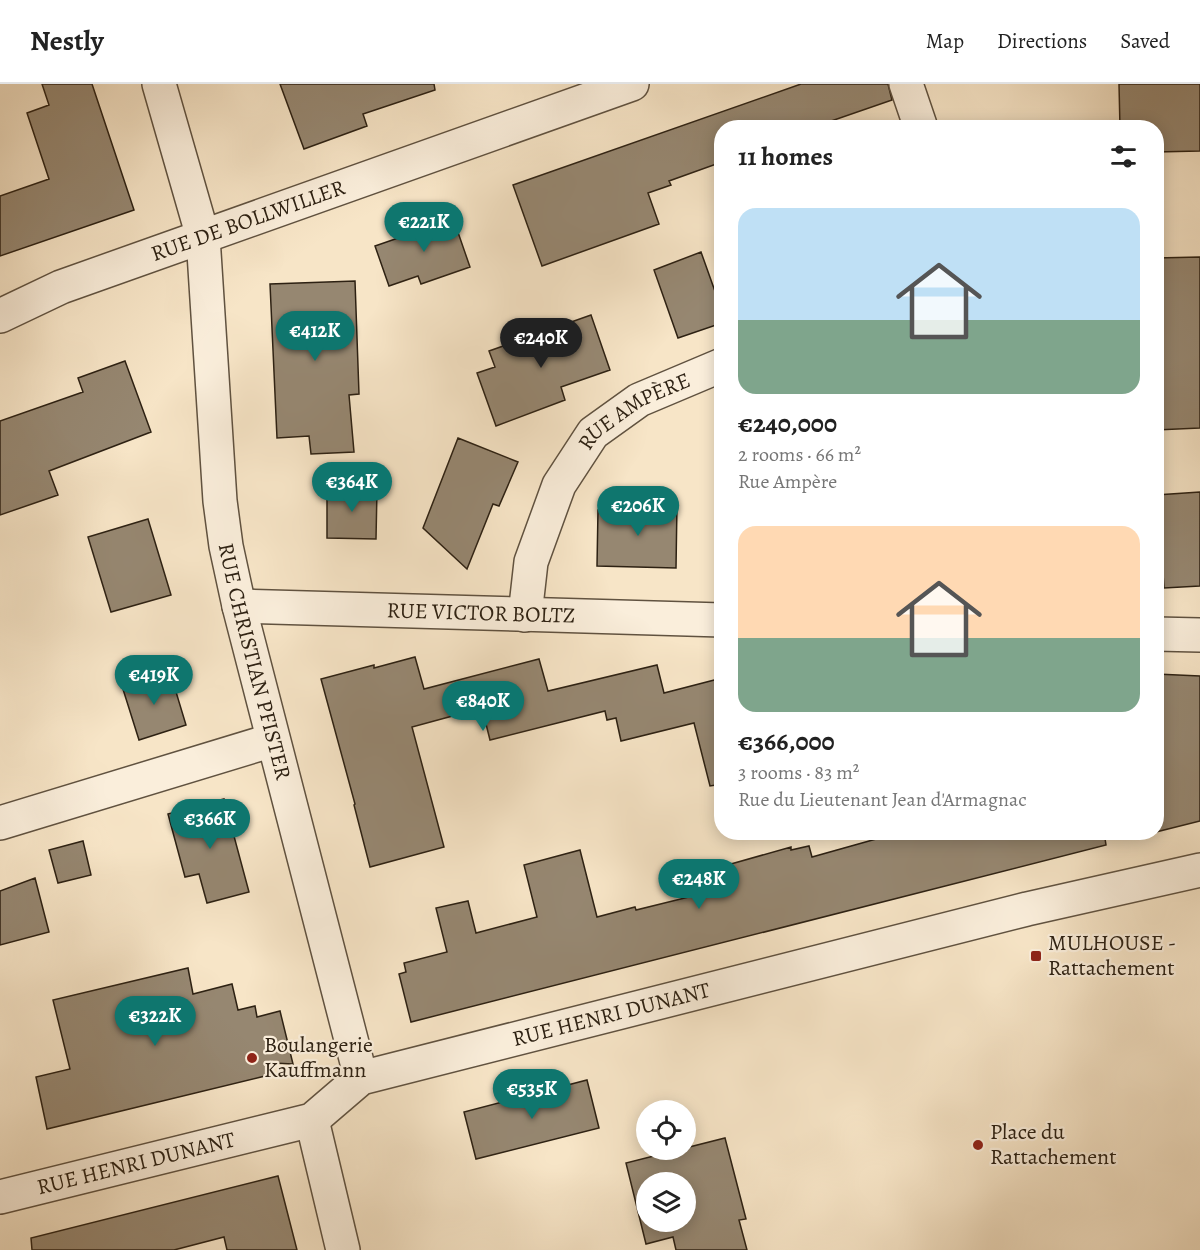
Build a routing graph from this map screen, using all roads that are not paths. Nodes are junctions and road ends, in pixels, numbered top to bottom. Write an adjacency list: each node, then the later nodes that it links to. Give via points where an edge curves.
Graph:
1 (159, 84): 5 (street, RUE CHRISTIAN PFISTER)
2 (632, 84): 5 (street, RUE DE BOLLWILLER)
3 (906, 84): 4 (street)
4 (918, 120)
5 (203, 237): 6 (street, RUE DE BOLLWILLER, via 61,287); 8 (street, RUE CHRISTIAN PFISTER, via 220,501)
6 (0, 316)
7 (714, 368): 9 (street, RUE AMPÈRE, via 639,400 593,434 559,485 531,562)
8 (239, 606): 9 (street, RUE VICTOR BOLTZ); 13 (street, RUE CHRISTIAN PFISTER)
9 (525, 615): 10 (street, RUE VICTOR BOLTZ)
10 (714, 621)
11 (1164, 634): 12 (street)
12 (1200, 635)
13 (273, 740): 14 (street); 16 (street, RUE CHRISTIAN PFISTER)
14 (0, 823)
15 (1200, 870): 16 (street, RUE HENRI DUNANT, via 1015,912)
16 (361, 1078): 17 (street, RUE HENRI DUNANT)
17 (312, 1120): 18 (street, RUE HENRI DUNANT); 19 (street)
18 (0, 1197)
19 (343, 1250)

